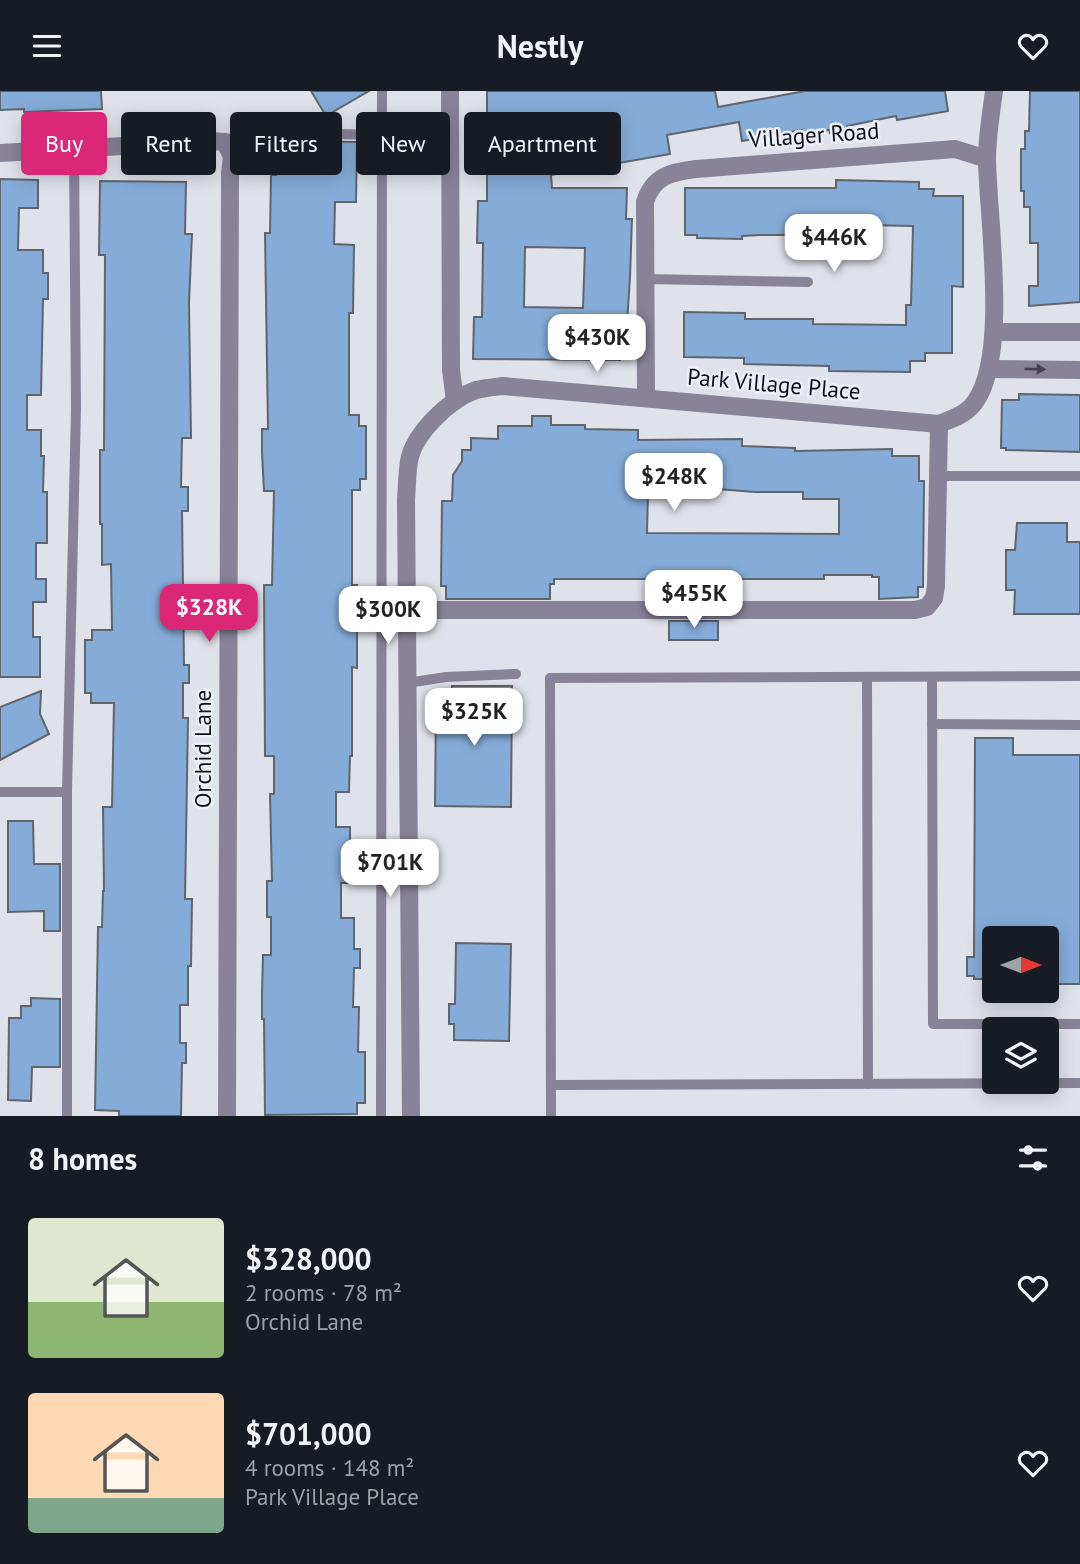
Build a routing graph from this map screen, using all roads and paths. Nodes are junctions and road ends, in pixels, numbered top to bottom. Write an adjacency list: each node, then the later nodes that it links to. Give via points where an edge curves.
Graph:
1 (382, 91): 4 (lane)
2 (450, 91): 20 (street)
3 (994, 91): 10 (street)
4 (382, 112)
5 (356, 134): 6 (lane, via 243,132)
6 (225, 142): 7 (street); 39 (street, Orchid Lane, via 232,157)
7 (107, 147)
8 (21, 151): 9 (street)
9 (0, 152)
10 (987, 159): 13 (street, Villager Road, via 955,149 672,172 657,180 645,202); 15 (street)
11 (74, 175): 33 (lane, via 76,409)
12 (381, 175): 40 (lane)
13 (645, 279): 14 (lane); 19 (street, Villager Road)
14 (808, 282)
15 (994, 332): 16 (street); 17 (street)
16 (1080, 332)
17 (990, 369): 18 (street, one-way to 18); 21 (street, via 975,403 958,417)
18 (1080, 370)
19 (646, 398): 20 (street, Park Village Place, via 503,386 476,390); 21 (street, Park Village Place)
20 (455, 401): 24 (street, Park Village Place, via 429,425 410,458)
21 (939, 424): 22 (street)
22 (939, 476): 23 (lane); 24 (street, via 936,586 927,607)
23 (1080, 476)
24 (406, 610): 29 (street, Park Village Place)
25 (516, 674): 29 (lane)
26 (1080, 676): 28 (lane)
27 (867, 677): 28 (lane); 36 (lane); 37 (lane, via 550,678)
28 (932, 677): 30 (lane)
29 (407, 683): 41 (street, Park Village Place)
30 (932, 724): 31 (lane); 34 (lane, via 933,1024)
31 (1080, 725)
32 (0, 792): 33 (lane)
33 (67, 792): 38 (lane)
34 (1080, 1024)
35 (1080, 1083): 36 (lane)
36 (868, 1084): 37 (lane)
37 (551, 1085): 42 (lane)
38 (67, 1116)
39 (227, 1116)
40 (381, 1116)
41 (411, 1116)
42 (551, 1116)

